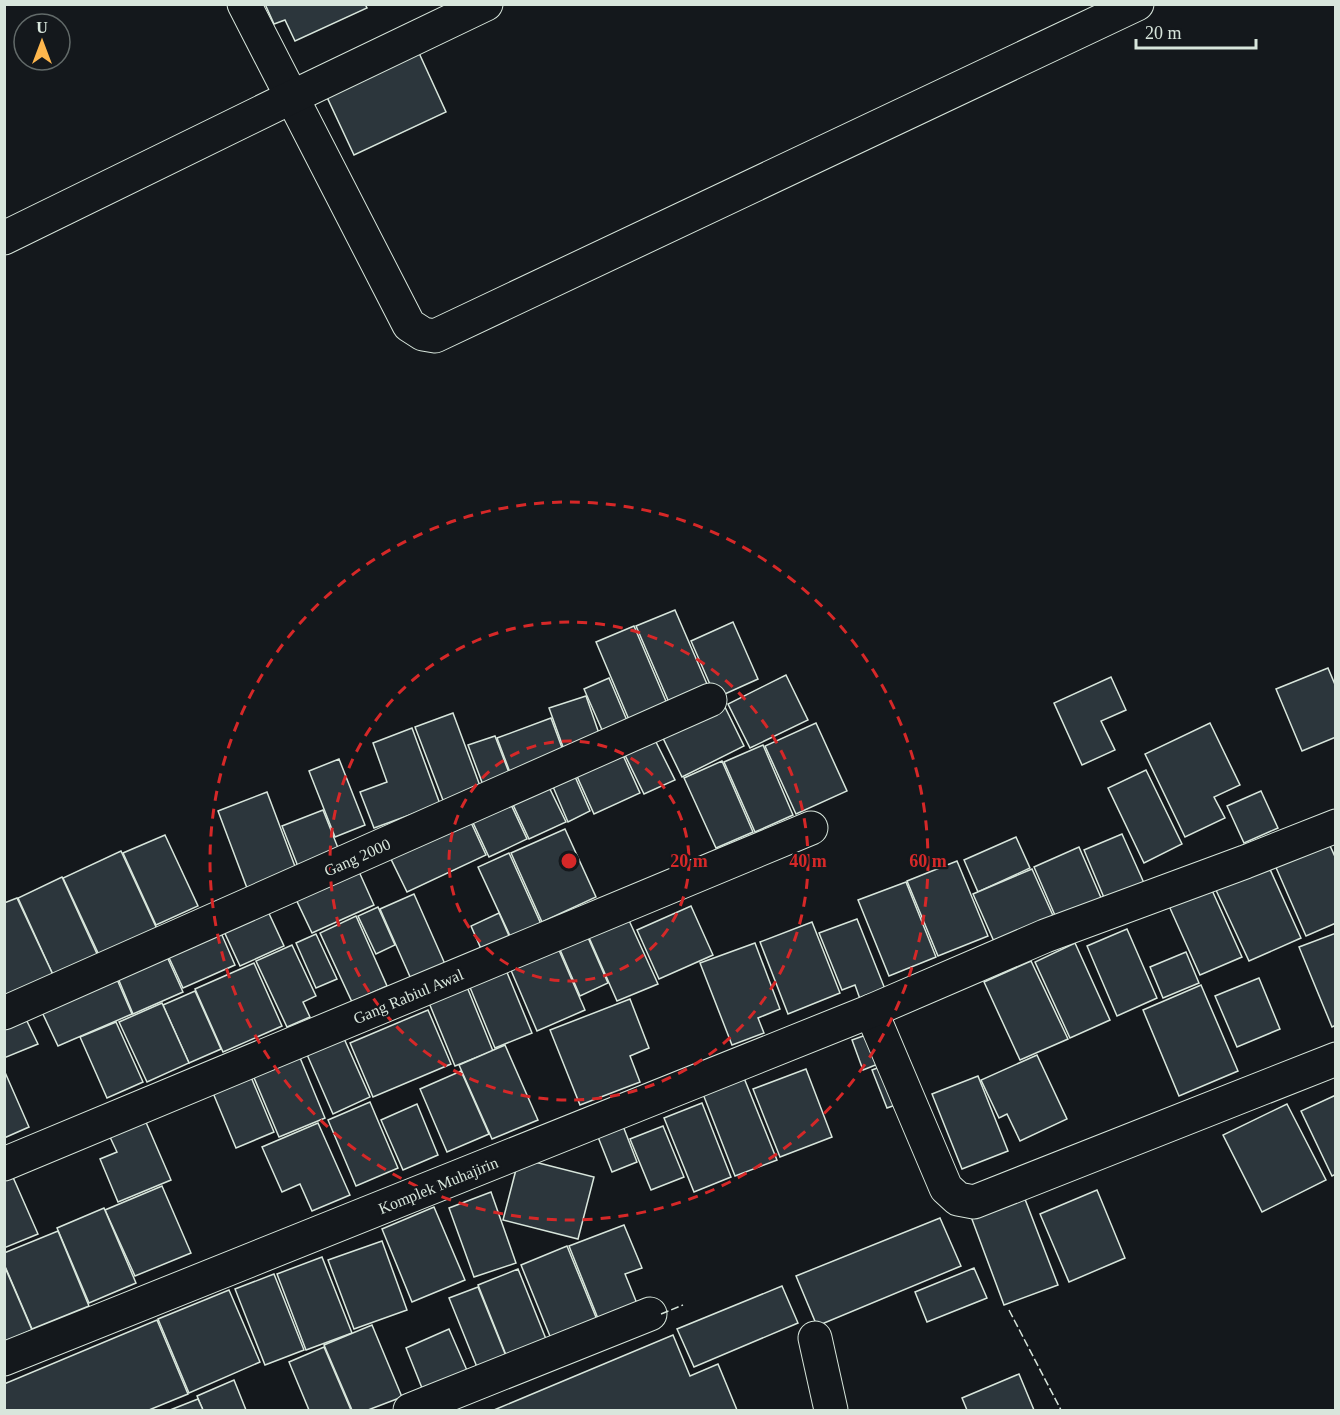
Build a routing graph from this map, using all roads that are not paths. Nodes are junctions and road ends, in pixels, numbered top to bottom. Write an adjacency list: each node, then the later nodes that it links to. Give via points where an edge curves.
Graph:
1 (244, 4): 4 (street)
2 (486, 4): 4 (street)
3 (1137, 4): 4 (street, via 435,336 423,334 410,325)
4 (292, 97): 5 (street)
5 (4, 238)
6 (710, 700): 10 (street, Gang 2000)
7 (1335, 826): 9 (street, Komplek Muhajirin, via 1045,936)
8 (811, 828): 12 (street, Gang Rabiul Awal)
9 (871, 1011): 11 (street, via 946,1188 958,1199 974,1202); 15 (street, Komplek Muhajirin)
10 (4, 1013)
11 (1335, 1059)
12 (4, 1164)
13 (650, 1314): 16 (street)
14 (815, 1338): 17 (street)
15 (4, 1359)
16 (410, 1410)
17 (831, 1410)

